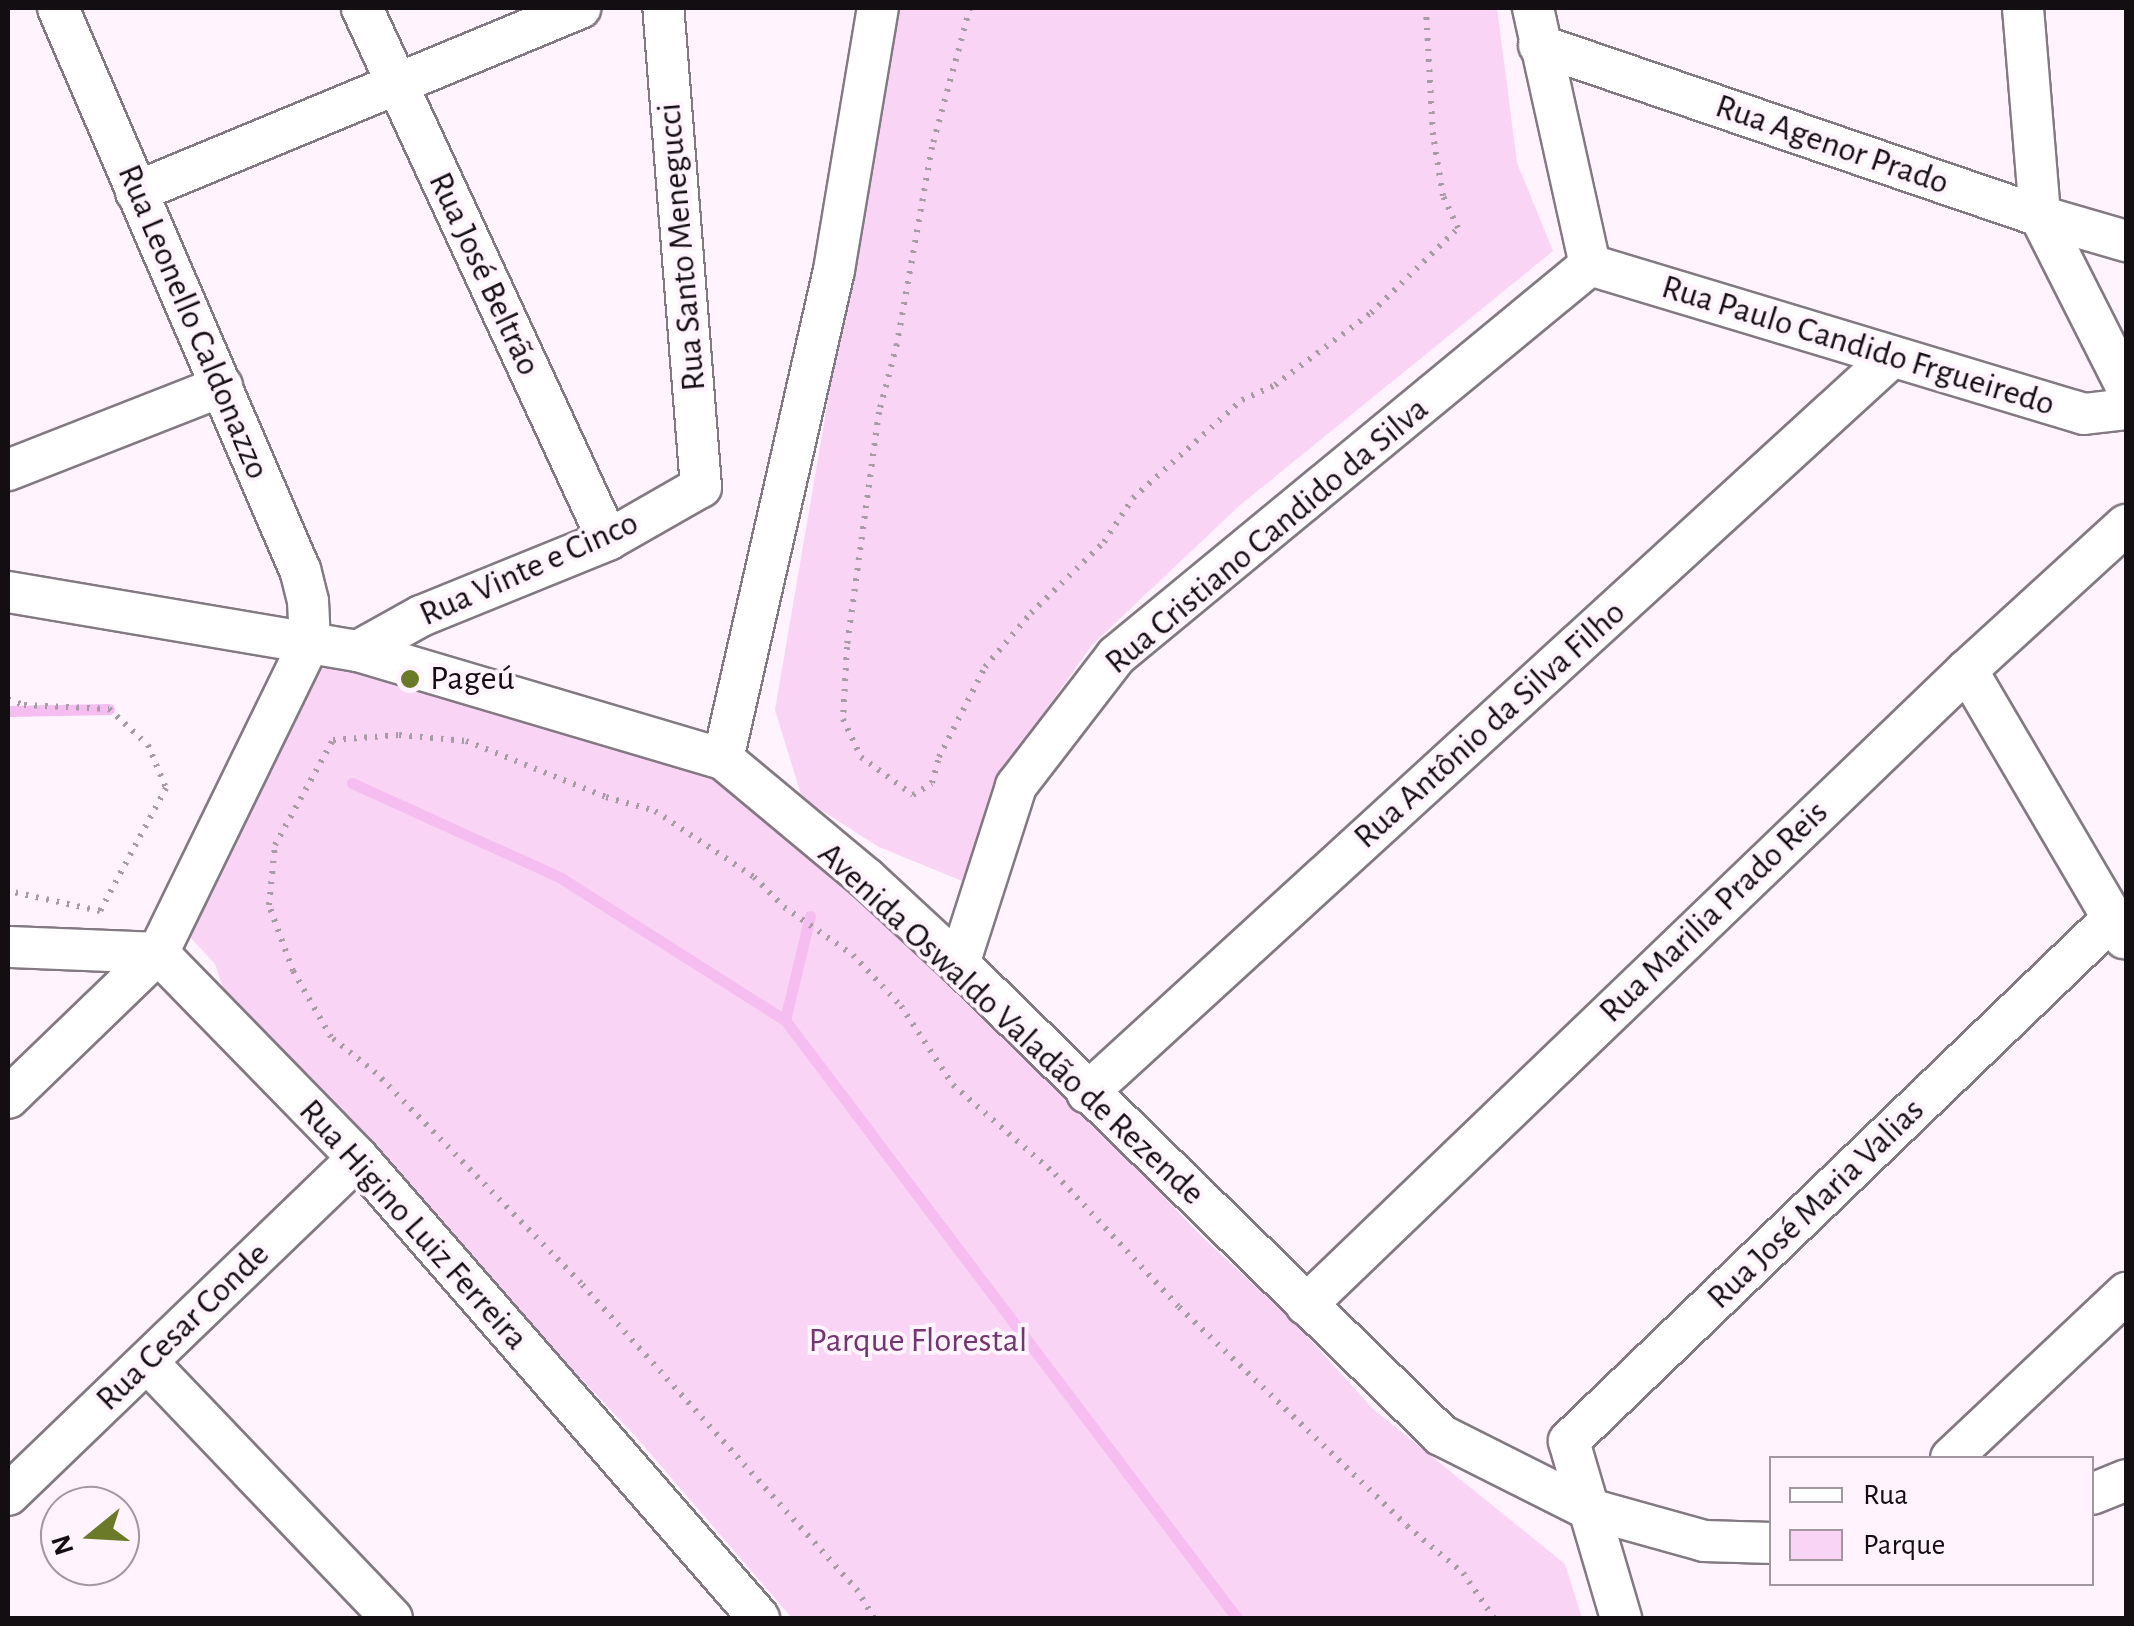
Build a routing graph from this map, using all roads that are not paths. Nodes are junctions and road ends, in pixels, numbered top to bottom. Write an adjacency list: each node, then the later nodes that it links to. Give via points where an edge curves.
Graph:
1 (58, 8): 9 (street, Rua Leonello Caldonazzo)
2 (362, 8): 8 (street, Rua José Beltrão)
3 (580, 8): 8 (street)
4 (663, 8): 18 (street, Rua Santo Menegucci)
5 (878, 8): 25 (street, via 834,270)
6 (2023, 8): 10 (street)
7 (1536, 26): 10 (street, Rua Agenor Prado); 12 (street)
8 (394, 83): 9 (street); 20 (street, Rua José Beltrão)
9 (136, 192): 14 (street, Rua Leonello Caldonazzo)
10 (2040, 216): 11 (street, Rua Agenor Prado); 15 (street)
11 (2126, 241)
12 (1590, 265): 13 (street, Rua Paulo Candido Frgueiredo); 29 (street, Rua Cristiano Candido da Silva, via 1116,656 1016,786)
13 (1892, 358): 16 (street, Rua Paulo Candido Frgueiredo, via 2084,414); 30 (street, Rua Antônio da Silva Filho)
14 (222, 386): 17 (street); 22 (street, Rua Leonello Caldonazzo, via 300,570)
15 (2126, 386)
16 (2126, 409)
17 (8, 470)
18 (701, 487): 20 (street, Rua Vinte e Cinco)
19 (2126, 524): 24 (street, Rua Marilia Prado Reis)
20 (608, 540): 23 (street, Rua Vinte e Cinco, via 421,616)
21 (8, 592): 22 (street, Avenida Oswaldo Valadão de Rezende)
22 (310, 642): 23 (street, Avenida Oswaldo Valadão de Rezende); 28 (street)
23 (358, 651): 25 (street, Avenida Oswaldo Valadão de Rezende)
24 (1967, 670): 26 (street); 34 (street, Rua Marilia Prado Reis)
25 (723, 759): 29 (street, Avenida Oswaldo Valadão de Rezende)
26 (2120, 930): 40 (street, Rua José Maria Valias, via 1569,1441)
27 (8, 948): 28 (street)
28 (158, 953): 31 (street); 32 (street, Rua Higino Luiz Ferreira)
29 (959, 964): 30 (street, Avenida Oswaldo Valadão de Rezende)
30 (1087, 1093): 34 (street, Avenida Oswaldo Valadão de Rezende)
31 (8, 1098)
32 (358, 1158): 35 (street, Rua Cesar Conde); 43 (street, Rua Higino Luiz Ferreira)
33 (2126, 1293): 36 (street)
34 (1306, 1304): 40 (street, Avenida Oswaldo Valadão de Rezende, via 1441,1435)
35 (148, 1363): 39 (street, Rua Cesar Conde); 42 (street)
36 (1953, 1456)
37 (2126, 1480): 38 (street)
38 (2094, 1493)
39 (8, 1495)
40 (1586, 1508): 41 (street, Avenida Oswaldo Valadão de Rezende, via 1704,1541); 44 (street)
41 (1769, 1543)
42 (392, 1618)
43 (759, 1618)
44 (1621, 1618)

